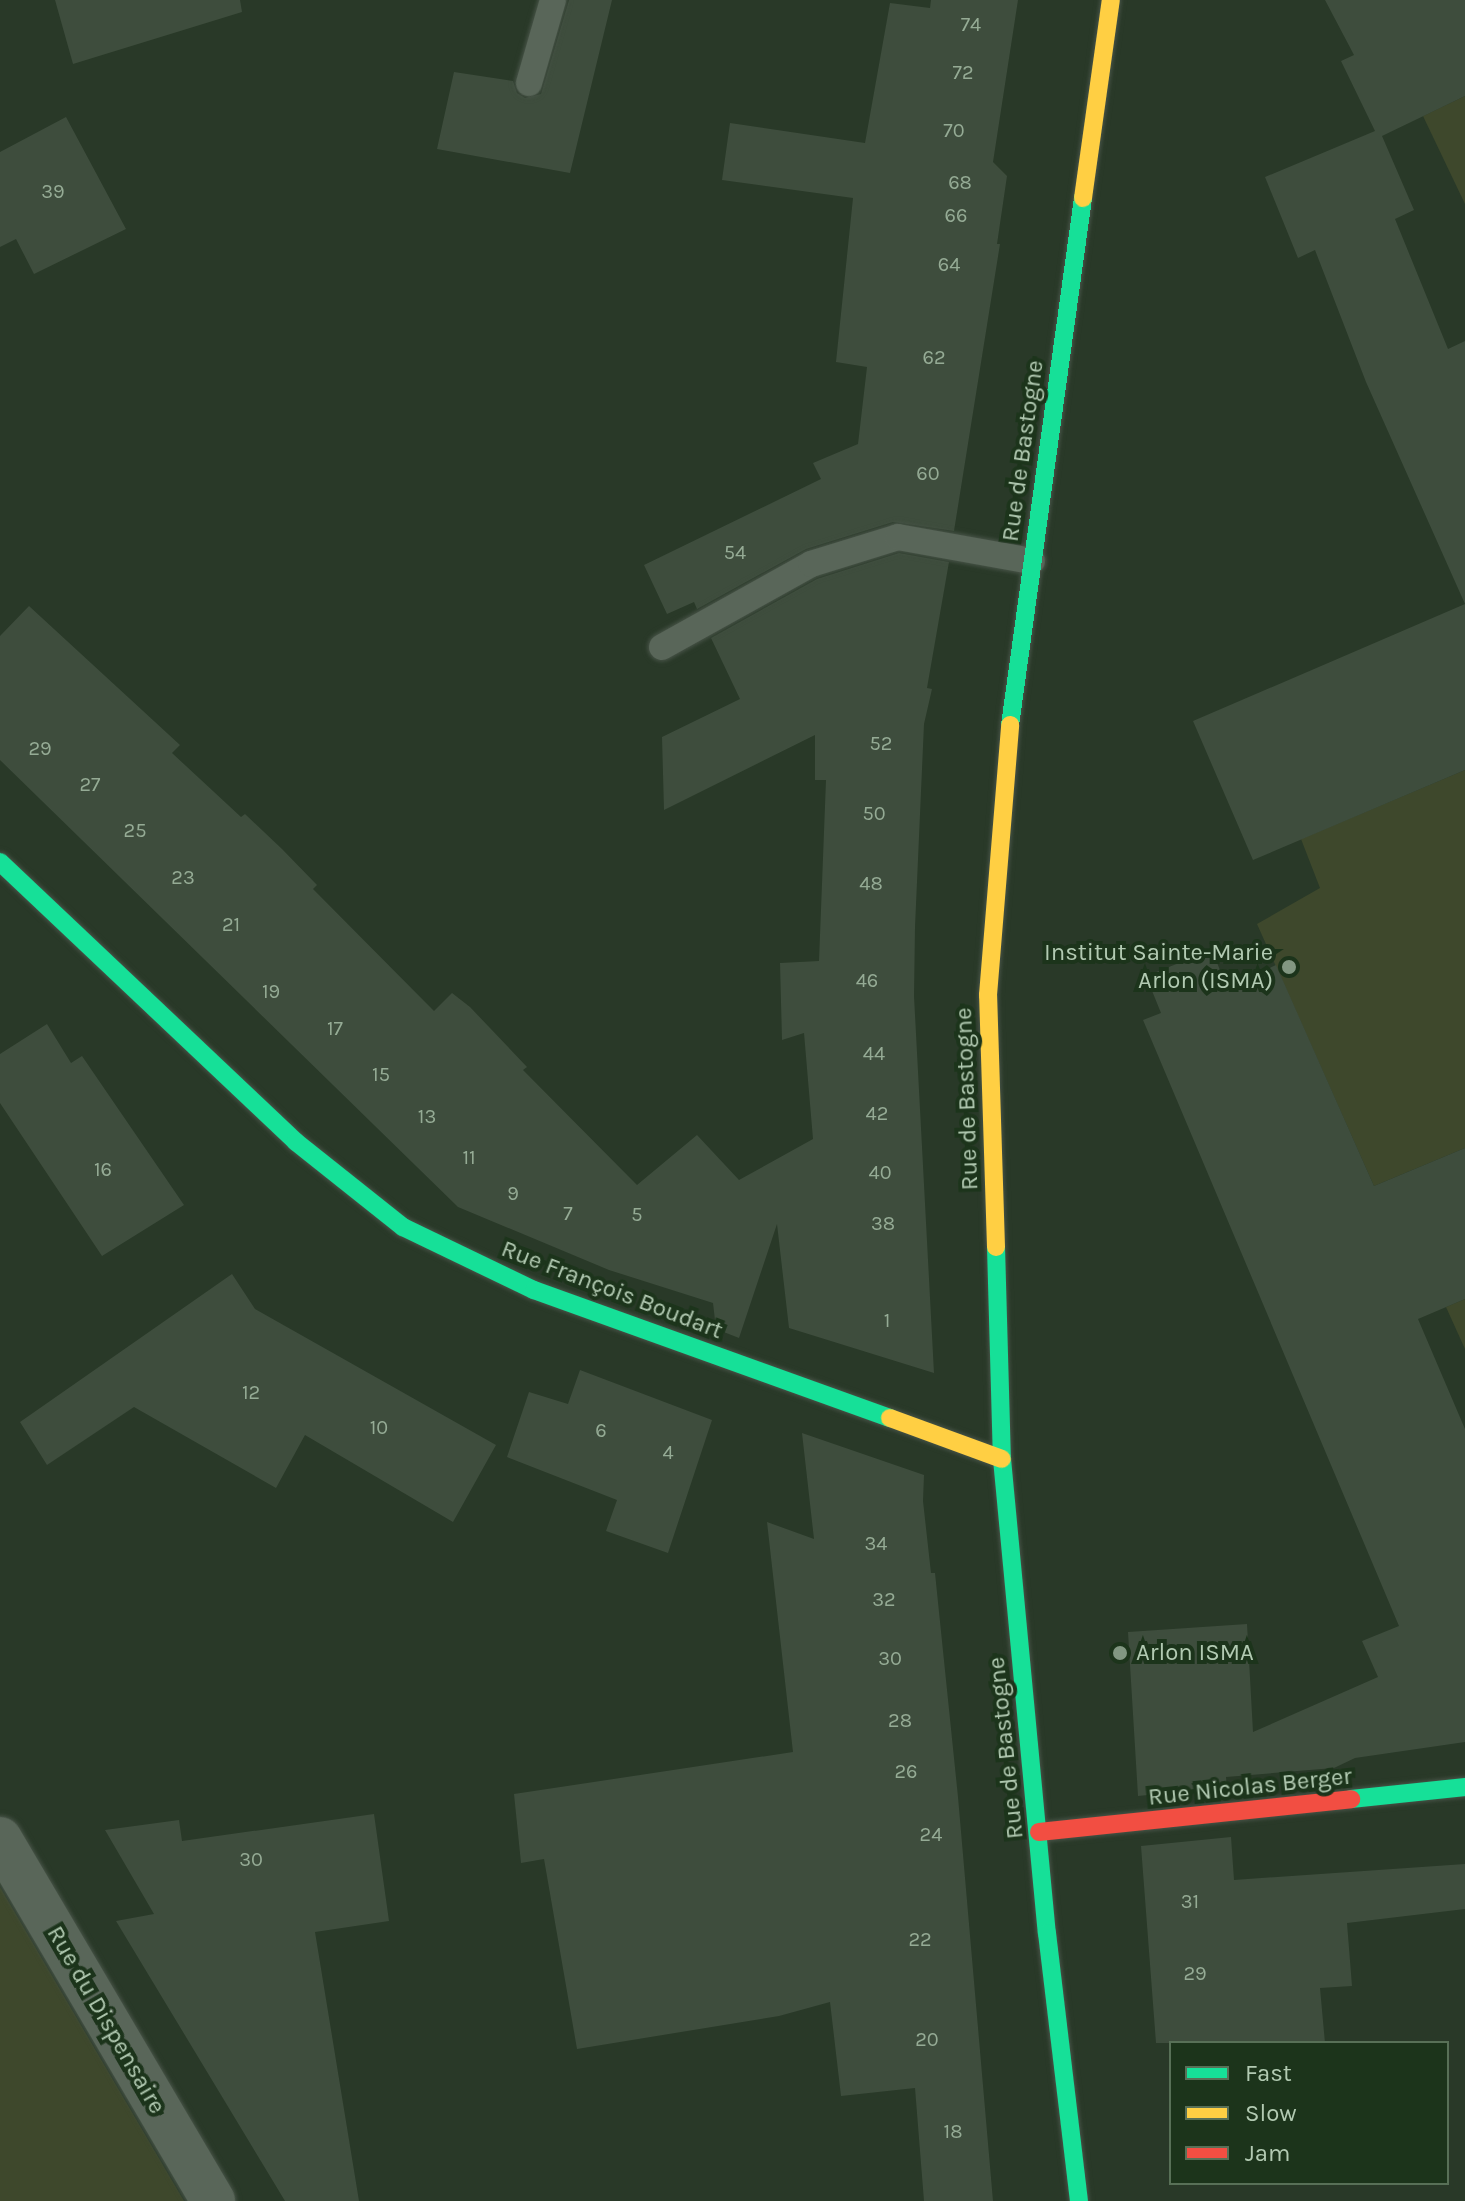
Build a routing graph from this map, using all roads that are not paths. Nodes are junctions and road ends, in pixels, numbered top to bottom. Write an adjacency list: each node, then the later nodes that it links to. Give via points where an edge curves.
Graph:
1 (553, 0): 3 (lane)
2 (1111, 0): 4 (main road, Rue de Bastogne)
3 (529, 83)
4 (1032, 561): 5 (lane, via 898,537 811,564); 7 (main road, Rue de Bastogne, via 1011,715 988,995)
5 (662, 647)
6 (0, 862): 7 (main road, Rue François Boudart, via 296,1142 403,1227 534,1290)
7 (1002, 1459): 9 (main road, Rue de Bastogne)
8 (1465, 1787): 9 (main road, Rue Nicolas Berger)
9 (1039, 1832): 12 (main road, Rue de Bastogne)
10 (0, 1839): 11 (street, Rue du Dispensaire)
11 (213, 2201)
12 (1079, 2201)

